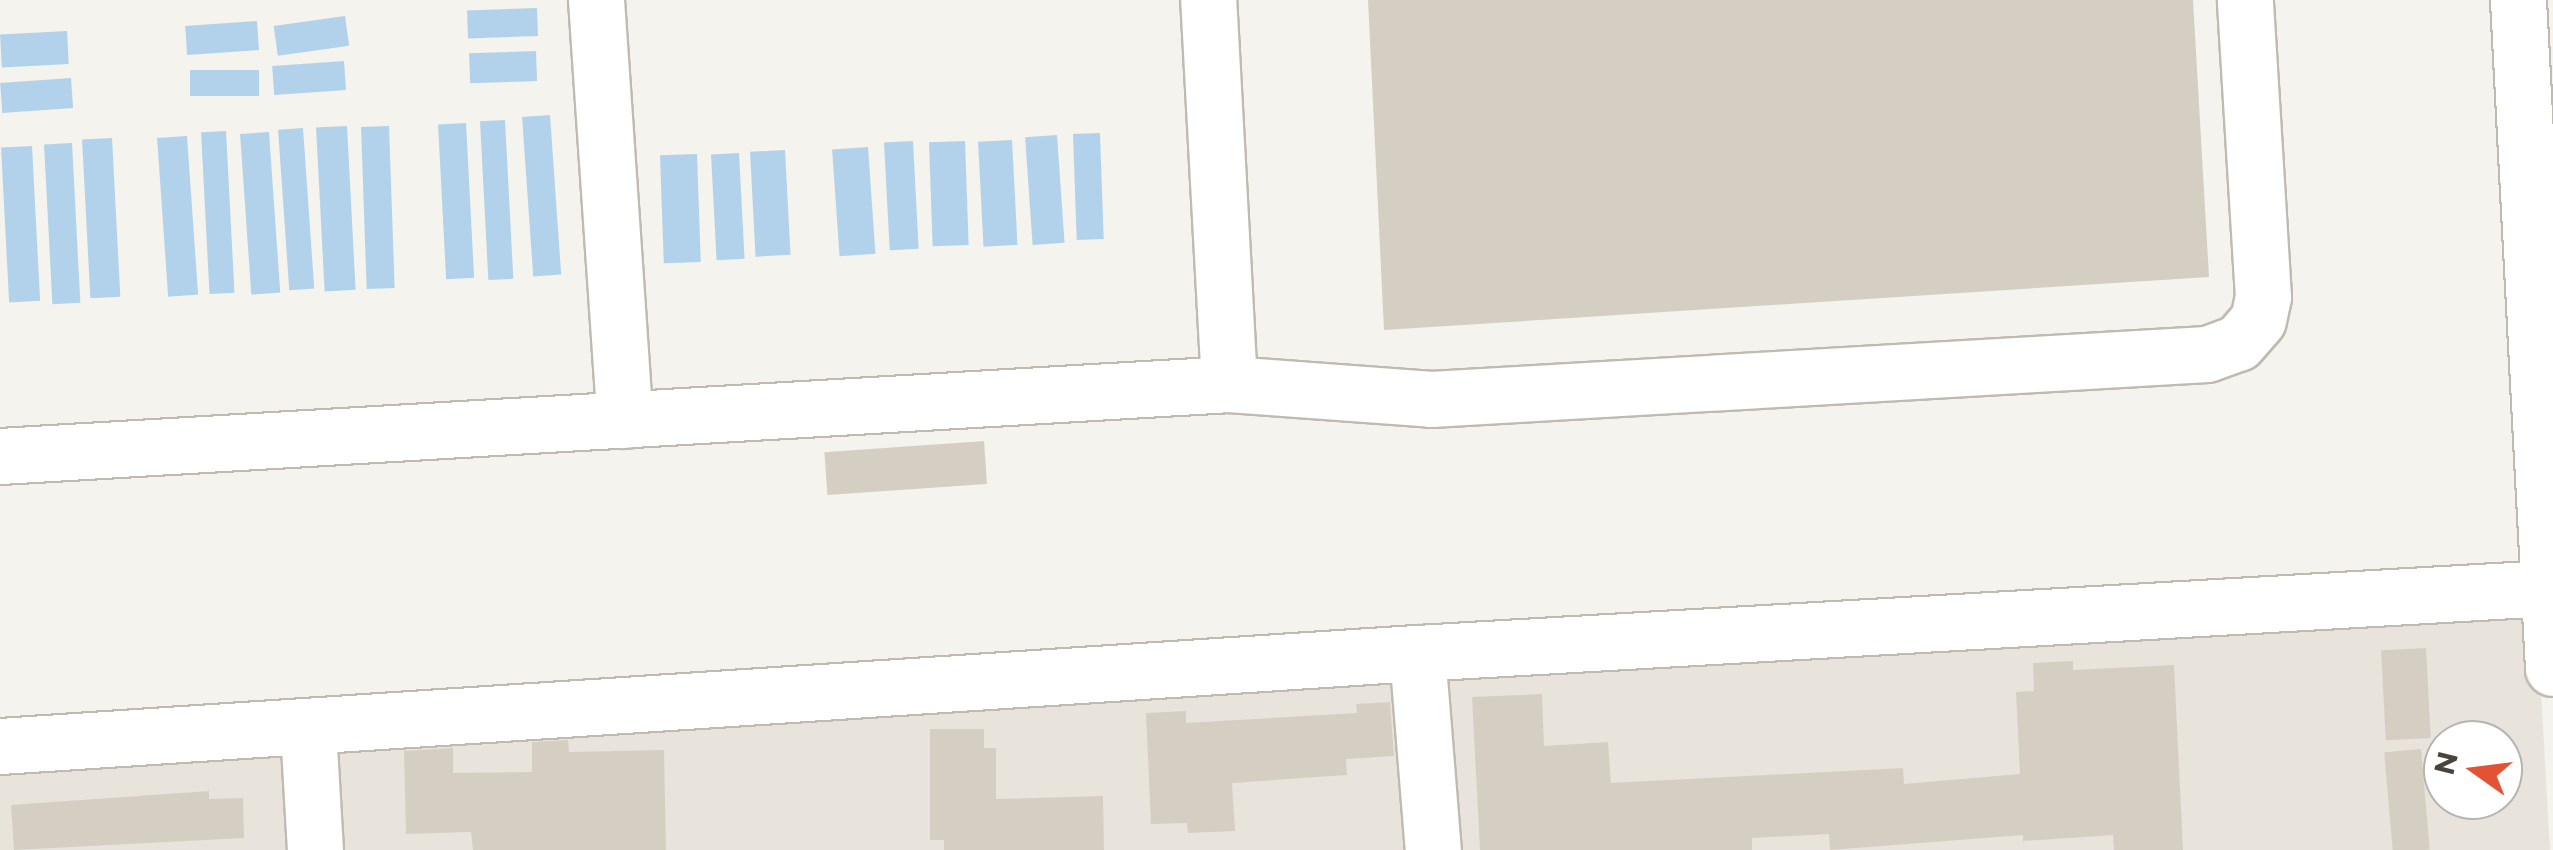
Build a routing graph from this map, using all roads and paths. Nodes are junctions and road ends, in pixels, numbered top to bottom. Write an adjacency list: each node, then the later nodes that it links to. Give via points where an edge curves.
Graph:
1 (596, 0): 6 (street)
2 (1208, 0): 5 (street)
3 (2244, 0): 5 (street, via 2263,297 2258,320 2238,343 2206,354 1432,399)
4 (2518, 0): 8 (street)
5 (1229, 384): 6 (street)
6 (625, 420): 7 (street)
7 (0, 456)
8 (2548, 588): 9 (street); 10 (street)
9 (1418, 653): 11 (street); 14 (street)
10 (2553, 668)
11 (308, 730): 12 (street); 13 (street)
12 (0, 746)
13 (315, 850)
14 (1432, 850)

